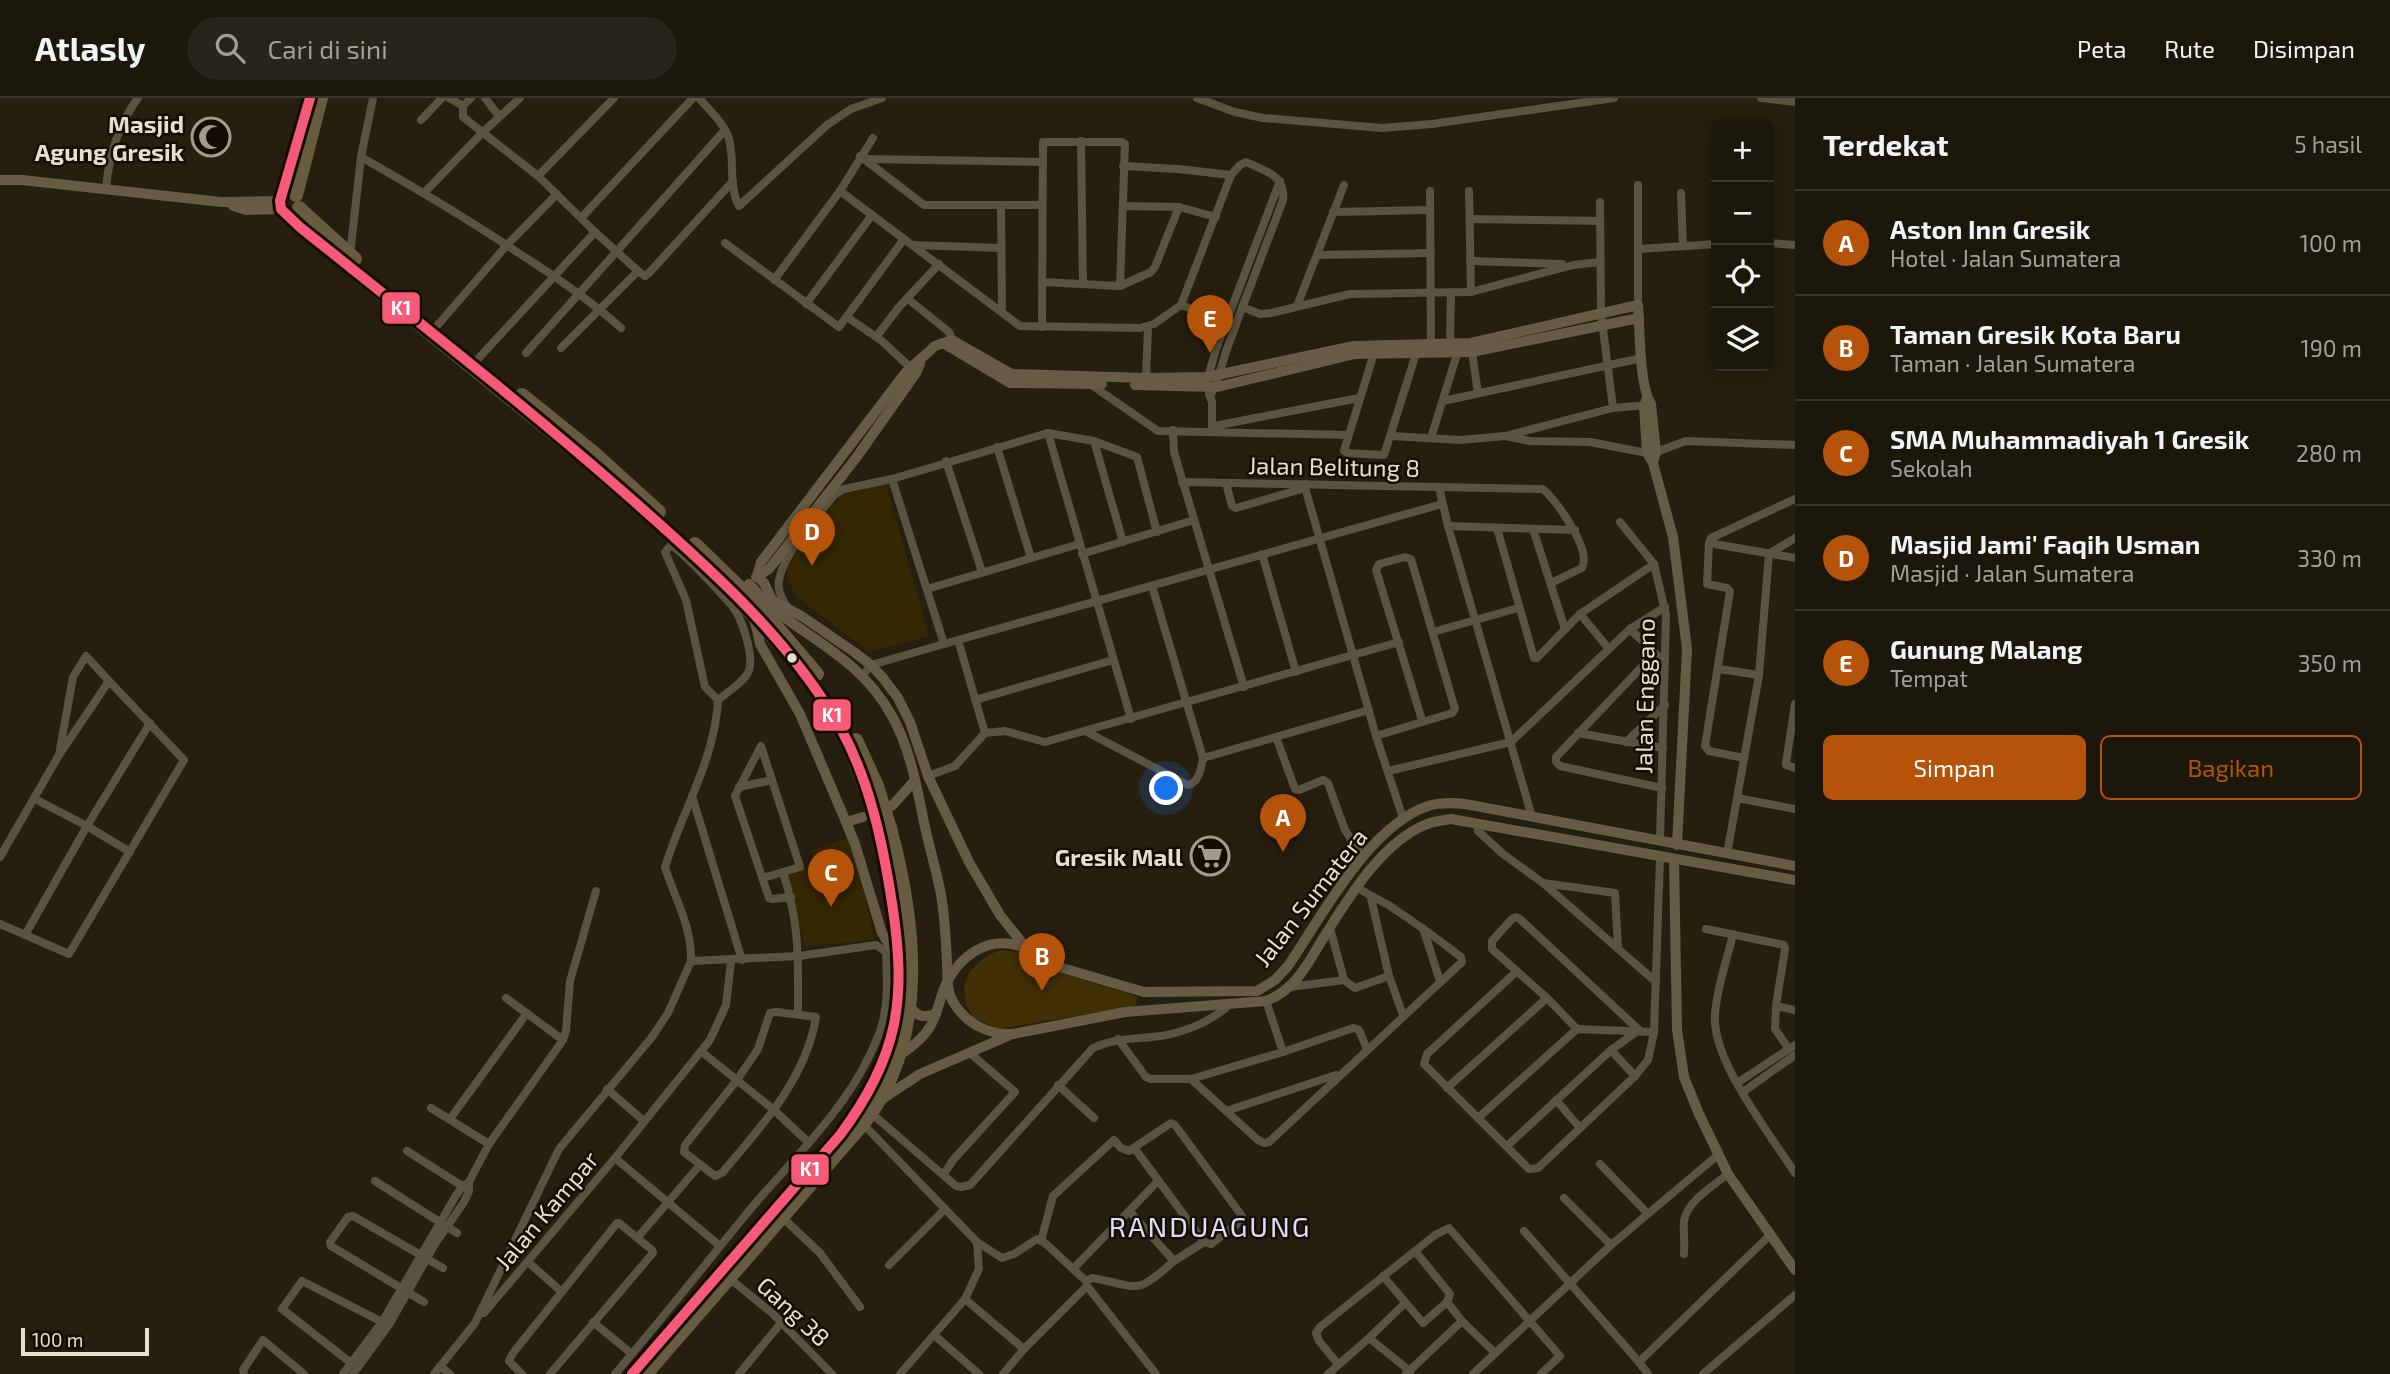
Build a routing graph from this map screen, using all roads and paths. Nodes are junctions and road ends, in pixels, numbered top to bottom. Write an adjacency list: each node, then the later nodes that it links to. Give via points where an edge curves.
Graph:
1 (138, 98): 36 (street, via 119,130)
2 (310, 98): 44 (highway)
3 (321, 98): 44 (highway)
4 (373, 98): 25 (street)
5 (442, 98): 20 (street)
6 (449, 98): 18 (street)
7 (471, 98): 18 (street)
8 (485, 98): 19 (street)
9 (520, 98): 19 (street)
10 (614, 98): 30 (street)
11 (693, 98): 53 (street)
12 (699, 98): 21 (street)
13 (882, 98): 32 (street, via 851,109 827,125 739,206)
14 (1197, 98): 15 (street, via 1263,118 1382,128)
15 (1614, 98)
16 (1762, 98): 17 (street)
17 (1795, 102)
18 (463, 106): 22 (street, via 463,117)
19 (499, 116): 22 (street)
20 (421, 120)
21 (725, 130): 32 (street); 66 (street)
22 (483, 132): 30 (street); 40 (street)
23 (873, 138): 26 (street)
24 (1082, 141): 27 (street, via 1044,141); 28 (street, via 1124,143); 78 (street)
25 (361, 157): 40 (street); 68 (street)
26 (861, 158): 27 (street); 37 (street); 45 (street, via 924,205)
27 (1042, 162): 46 (street)
28 (1123, 166): 29 (street); 47 (street)
29 (1231, 175): 33 (street, via 1246,162); 52 (street)
30 (538, 176): 42 (street)
31 (0, 180): 36 (main road)
32 (733, 181): 74 (street, via 649,273 645,276)
33 (1280, 181): 89 (street, via 1283,200); 95 (street)
34 (1344, 185): 50 (street)
35 (1638, 185): 65 (street)
36 (106, 188): 44 (main road, via 246,209)
37 (840, 191): 51 (street); 76 (street)
38 (1430, 191): 49 (street)
39 (1469, 191): 54 (street)
40 (424, 193): 61 (street)
41 (1681, 193): 63 (street)
42 (557, 194): 53 (street); 61 (street)
43 (1600, 202): 55 (street)
44 (288, 204): 68 (highway); 130 (highway, via 301,228)
45 (1001, 205): 46 (street); 64 (street)
46 (1042, 205): 77 (street)
47 (1123, 206): 48 (street); 79 (street)
48 (1179, 207): 52 (street); 79 (street, via 1155,267)
49 (1430, 210): 50 (street); 67 (street)
50 (1333, 212): 69 (street)
51 (872, 215): 57 (street); 85 (street)
52 (1216, 217): 86 (street)
53 (581, 218): 56 (street)
54 (1470, 219): 55 (street); 70 (street)
55 (1600, 221): 71 (street)
56 (595, 232): 66 (street); 75 (street)
57 (908, 242): 64 (street); 72 (street); 93 (street)
58 (725, 243): 76 (street)
59 (1774, 243): 62 (street)
60 (1711, 244): 63 (street)
61 (507, 245): 75 (street); 97 (street)
62 (1795, 245)
63 (1683, 246): 65 (street)
64 (1001, 248): 91 (street)
65 (1639, 249): 87 (street)
66 (618, 252): 74 (street); 83 (street)
67 (1430, 253): 69 (street); 82 (street)
68 (350, 255): 97 (highway)
69 (1317, 255): 88 (street)
70 (1470, 261): 73 (street); 81 (street)
71 (1600, 262): 73 (street); 92 (street)
72 (939, 264): 84 (street); 91 (street)
73 (1573, 265): 81 (street)
74 (638, 271): 90 (street)
75 (554, 276): 83 (street); 111 (street)
76 (774, 280): 85 (street)
77 (1042, 282): 78 (street); 98 (street)
78 (1083, 283): 79 (street)
79 (1120, 286)
80 (1451, 292): 81 (street); 82 (street); 103 (street)
81 (1471, 292)
82 (1431, 293): 88 (street, via 1350,294); 103 (street)
83 (579, 294): 90 (street); 106 (street)
84 (908, 299): 101 (street); 102 (street, via 949,331)
85 (806, 303): 93 (street, via 838,326)
86 (1181, 305): 95 (street); 99 (street)
87 (1638, 305): 92 (main road); 94 (main road)
88 (1297, 306): 89 (street, via 1267,313)
89 (1242, 307): 95 (street)
90 (600, 309): 100 (street); 104 (street)
91 (1002, 312): 98 (street, via 1020,326)
92 (1601, 313): 96 (street); 103 (main road)
93 (847, 317): 101 (street)
94 (1639, 318): 96 (main road); 110 (main road)
95 (1231, 323): 116 (street)
96 (1602, 326): 105 (main road); 112 (street)
97 (436, 327): 111 (highway)
98 (1042, 327): 99 (street)
99 (1149, 327): 114 (street)
100 (621, 328)
101 (876, 337): 113 (street)
102 (949, 343): 113 (main road, via 935,346); 114 (main road, via 1012,374); 115 (main road, via 1010,383)
103 (1440, 347): 108 (main road); 109 (main road); 116 (main road, via 1354,346)
104 (561, 348)
105 (1472, 352): 109 (main road); 117 (street)
106 (526, 353)
107 (1374, 353): 108 (main road); 116 (main road); 118 (street)
108 (1416, 354): 126 (street)
109 (1457, 354): 119 (street)
110 (1642, 358): 112 (street); 120 (main road)
111 (477, 360): 130 (highway)
112 (1606, 365): 117 (street); 121 (street)
113 (913, 371): 165 (main road, via 774,564)
114 (1146, 379): 116 (main road)
115 (1090, 384): 116 (main road); 123 (street, via 1154,430)
116 (1212, 385): 122 (street)
117 (1478, 393): 119 (street)
118 (1360, 398): 122 (street); 125 (street)
119 (1443, 401): 128 (street)
120 (1647, 403): 121 (street); 133 (main road)
121 (1613, 408): 127 (street)
122 (1213, 429): 123 (street); 125 (street)
123 (1173, 430): 136 (street)
124 (1048, 433): 129 (street); 132 (street); 155 (street)
125 (1348, 435): 126 (street, via 1345,453 1380,456)
126 (1391, 436): 128 (street)
127 (1506, 436): 128 (street); 133 (street, via 1590,442)
128 (1431, 438)
129 (1094, 441): 149 (street, via 1137,457); 152 (street)
130 (576, 445): 138 (highway)
131 (1795, 445): 133 (street, via 1686,441)
132 (997, 447): 134 (street); 161 (street)
133 (1652, 456): 237 (main road, via 1673,537 1687,649)
134 (946, 461): 135 (street); 164 (street)
135 (892, 479): 168 (street); 172 (street, via 834,495 787,558 779,588)
136 (1182, 482): 137 (street, Jalan Belitung 8); 143 (street)
137 (1226, 483): 139 (street, Jalan Belitung 8); 139 (street, Jalan Belitung 8, via 1236,508)
138 (621, 484): 153 (highway); 165 (highway)
139 (1304, 486): 140 (street, Jalan Belitung 8); 150 (street)
140 (1440, 487): 142 (street); 148 (street, Jalan Belitung 8, via 1543,489)
141 (1795, 499): 154 (street, via 1711,538)
142 (1442, 504): 145 (street); 150 (street)
143 (1194, 520): 149 (street); 163 (street)
144 (1620, 522): 162 (street, Jalan Enggano)
145 (1448, 526): 146 (street); 175 (street)
146 (1497, 528): 147 (street); 171 (street)
147 (1533, 529): 148 (street); 166 (street)
148 (1575, 530): 166 (street, Jalan Belitung 8, via 1585,564)
149 (1157, 531): 152 (street)
150 (1319, 538): 158 (street); 184 (street)
151 (1795, 538): 156 (street)
152 (1123, 542): 157 (street)
153 (675, 543): 174 (highway); 194 (street, via 665,552 687,600 705,687); 194 (street, via 742,623 750,669)
154 (1709, 543): 159 (street); 188 (street, via 1707,584 1730,591)
155 (1079, 544): 157 (street); 161 (street)
156 (1785, 544): 159 (street); 160 (street)
157 (1082, 554): 169 (street)
158 (1262, 554): 163 (street); 189 (street)
159 (1769, 554): 160 (street); 191 (street)
160 (1791, 557)
161 (1031, 558): 164 (street)
162 (1654, 564): 170 (street, Jalan Enggano); 173 (street)
163 (1210, 569): 167 (street); 193 (street)
164 (982, 572): 168 (street)
165 (750, 583): 172 (main road, Jalan Sumatera, via 765,583 772,600); 190 (main road, via 767,605); 220 (highway, via 839,708)
166 (1551, 583): 176 (street)
167 (1152, 586): 169 (street); 196 (street)
168 (927, 589): 181 (street)
169 (1095, 603): 179 (street); 185 (street)
170 (1665, 607): 177 (street); 186 (street, Jalan Enggano)
171 (1518, 608): 175 (street); 176 (street, via 1534,658)
172 (788, 609): 187 (main road, Jalan Sumatera)
173 (1580, 614): 176 (street); 182 (street)
174 (753, 615): 220 (highway, via 804,671); 231 (main road, via 760,644 800,714)
175 (1475, 620): 178 (street); 208 (street)
176 (1565, 629)
177 (1630, 629): 182 (street); 183 (street)
178 (1433, 632): 180 (street, via 1411,559 1379,564 1376,570); 201 (street, via 1455,709)
179 (958, 640): 181 (street); 195 (street)
180 (1399, 642): 184 (street); 201 (street)
181 (944, 644): 187 (street)
182 (1609, 649): 208 (street)
183 (1655, 653): 186 (street); 205 (street)
184 (1353, 656): 189 (street); 199 (street)
185 (1113, 660): 195 (street); 200 (street)
186 (1665, 663): 198 (street, Jalan Enggano)
187 (871, 665): 190 (street); 216 (main road, Jalan Sumatera, via 898,698)
188 (1719, 669): 191 (street); 213 (street, via 1705,746 1709,751)
189 (1296, 672): 193 (street)
190 (863, 675): 218 (main road, via 894,718)
191 (1759, 675): 213 (street)
192 (109, 681): 202 (street); 211 (street); 211 (street, via 86,656 73,677)
193 (1244, 687): 196 (street)
194 (718, 700): 222 (street, via 711,742)
195 (975, 700): 204 (street)
196 (1187, 703): 200 (street); 212 (street)
197 (1795, 704): 214 (street, via 1786,763)
198 (1665, 705): 209 (street); 210 (street, Jalan Enggano)
199 (1369, 710): 206 (street); 207 (street)
200 (1131, 719): 203 (street)
201 (1422, 720): 206 (street)
202 (150, 723): 233 (street); 238 (street, via 184,760)
203 (1087, 732): 204 (street, via 1045,742 1005,731); 212 (street, via 1188,785 1196,781)
204 (985, 733): 216 (street, via 955,766)
205 (1578, 733): 209 (street); 221 (street, via 1556,757 1560,766)
206 (1376, 736): 215 (street)
207 (1276, 737): 212 (street); 241 (street, via 1295,789 1323,780 1328,783 1345,830)
208 (1511, 742): 215 (street); 229 (street)
209 (1626, 742): 210 (street)
210 (1663, 748): 221 (street, Jalan Enggano)
211 (59, 755): 224 (street)
212 (1202, 758)
213 (1744, 758): 223 (street)
214 (1795, 768)
215 (1388, 771): 230 (street)
216 (928, 775): 262 (main road, Jalan Sumatera, via 969,862 1000,915)
217 (772, 780): 219 (street); 219 (street, via 761,746); 245 (street, via 800,867)
218 (915, 780): 225 (main road); 273 (main road, via 941,895)
219 (740, 787): 246 (street, via 735,796)
220 (872, 788): 235 (highway, bridge)
221 (1662, 788): 236 (street, Jalan Enggano)
222 (692, 796): 264 (street); 265 (street, via 665,867 685,920)
223 (1737, 798): 226 (street); 239 (street)
224 (36, 799): 233 (street); 240 (street)
225 (892, 806)
226 (1795, 809)
227 (1499, 810): 229 (main road, Jalan Sumatera); 230 (main road, Jalan Sumatera, via 1447,802); 234 (main road)
228 (863, 817): 231 (main road)
229 (1532, 817): 236 (main road, Jalan Sumatera)
230 (1403, 818): 241 (main road, Jalan Sumatera)
231 (846, 822): 253 (main road)
232 (1478, 824): 234 (main road, Jalan Sumatera); 248 (street, via 1478,831 1503,854); 249 (main road, Jalan Sumatera, via 1451,819 1413,832 1376,863)
233 (87, 825): 238 (street); 259 (street)
234 (1496, 827): 242 (main road, Jalan Sumatera)
235 (885, 830): 267 (highway); 280 (highway, via 901,877 912,965)
236 (1660, 841): 237 (main road, Jalan Sumatera)
237 (1677, 845): 239 (main road, Jalan Sumatera)
238 (130, 852): 259 (street, via 69,954)
239 (1727, 854): 244 (main road, Jalan Sumatera)
240 (0, 856)
241 (1362, 856): 275 (main road, Jalan Sumatera, via 1276,980 1257,991)
242 (1660, 857): 243 (main road, Jalan Sumatera); 272 (street)
243 (1674, 859): 247 (main road, Jalan Sumatera); 326 (main road, via 1677,1029 1684,1077)
244 (1795, 866)
245 (783, 872): 246 (street); 251 (street)
246 (763, 877): 251 (street, via 769,898)
247 (1795, 880)
248 (1543, 883): 261 (street); 261 (street, via 1615,893)
249 (1357, 887): 252 (street); 255 (main road, Jalan Sumatera)
250 (596, 891): 293 (street, via 570,981)
251 (791, 897): 263 (street)
252 (1371, 898): 256 (street); 269 (street)
253 (878, 920): 260 (street); 267 (main road)
254 (0, 924): 259 (street)
255 (1330, 928): 270 (street); 274 (main road, Jalan Sumatera)
256 (1423, 928): 271 (street); 271 (street, via 1463,959)
257 (1706, 929): 258 (street)
258 (1733, 934): 281 (street, via 1784,945); 306 (street, via 1714,1015 1725,1061)
259 (25, 935)
260 (877, 945): 263 (street); 321 (street, via 886,952 887,1001 880,1033 852,1090)
261 (1618, 948): 272 (street)
262 (1027, 949): 273 (main road, via 1013,943 979,947 964,958); 275 (main road, Jalan Sumatera, via 1059,967 1144,992)
263 (799, 956): 264 (street); 285 (street)
264 (742, 960): 266 (street)
265 (691, 961): 266 (street); 309 (street, via 668,1013)
266 (731, 961): 296 (street, Jalan Kampar, via 722,1018)
267 (899, 961): 300 (highway)
268 (1517, 971): 277 (street); 289 (street, via 1491,946 1516,917); 308 (street, via 1424,1057 1424,1064)
269 (1389, 975): 270 (street, via 1355,988); 287 (street)
270 (1344, 981): 274 (street)
271 (1440, 981): 287 (street)
272 (1656, 982): 290 (street)
273 (947, 984): 286 (main road); 291 (main road, via 958,1007 982,1030)
274 (1290, 987): 278 (main road, Jalan Sumatera)
275 (1175, 992): 282 (main road)
276 (506, 998): 284 (street)
277 (1547, 998): 288 (street); 308 (street)
278 (1266, 1001): 279 (main road, Jalan Sumatera); 297 (street)
279 (1230, 1004): 282 (main road, Jalan Sumatera); 292 (street, via 1209,1020 1180,1030)
280 (910, 1006): 286 (main road, via 920,1017); 300 (highway)
281 (1776, 1006): 283 (street); 299 (street, via 1775,1029)
282 (1175, 1008): 291 (main road, Jalan Sumatera, via 1125,1012)
283 (1795, 1010)
284 (527, 1013): 293 (street); 318 (street)
285 (798, 1013): 305 (street, via 770,1013 758,1049); 313 (street, via 816,1017 813,1033)
286 (936, 1014): 300 (main road, via 919,1040)
287 (1403, 1015): 294 (street)
288 (1577, 1029): 289 (street); 317 (street)
289 (1639, 1030): 290 (street); 295 (street)
290 (1654, 1032): 303 (street, via 1648,1060)
291 (1013, 1034): 298 (main road)
292 (1118, 1039): 304 (street, via 1148,1078); 307 (street, via 1093,1048)
293 (563, 1040): 322 (street)
294 (1367, 1049): 297 (street, via 1359,1030 1353,1028); 301 (street)
295 (1611, 1050): 303 (street); 311 (street)
296 (702, 1052): 305 (street); 319 (street, Jalan Kampar)
297 (1283, 1052): 304 (street)
298 (970, 1053): 302 (main road); 331 (street, via 1015,1092)
299 (1793, 1053): 306 (street); 310 (street)
300 (891, 1060): 302 (main road); 315 (highway); 371 (highway, via 856,1115)
301 (1341, 1073): 314 (street); 314 (street, via 1269,1142 1258,1140)
302 (920, 1074): 315 (main road)
303 (1635, 1076): 320 (street)
304 (1191, 1079): 314 (street)
305 (737, 1080): 313 (street); 329 (street, via 685,1145 684,1152)
306 (1737, 1083): 310 (street)
307 (1058, 1086): 316 (street); 331 (street, via 970,1185 956,1186)
308 (1447, 1088): 317 (street)
309 (607, 1089): 319 (street); 377 (street, via 559,1149)
310 (1744, 1092): 330 (street)
311 (1556, 1100): 320 (street); 323 (street)
312 (431, 1108): 318 (street)
313 (774, 1110): 321 (street); 329 (street, via 722,1173 715,1176)
314 (1226, 1111)
315 (871, 1113): 331 (street); 338 (street); 341 (highway)
316 (1094, 1118)
317 (1478, 1118): 323 (street)
318 (450, 1119): 322 (street)
319 (644, 1121): 327 (street, Jalan Kampar)
320 (1580, 1128): 323 (street, via 1533,1170)
321 (808, 1142): 351 (street)
322 (489, 1144): 335 (street)
323 (1507, 1146)
324 (1135, 1149): 334 (street); 347 (street, via 1125,1150 1114,1140 1053,1196); 349 (street, via 1171,1123 1183,1135 1241,1216 1241,1221 1211,1244)
325 (407, 1151): 335 (street)
326 (1718, 1154): 332 (main road); 340 (street)
327 (615, 1158): 337 (street); 356 (street, Jalan Kampar)
328 (1600, 1164): 340 (street)
329 (699, 1166): 337 (street)
330 (1795, 1172)
331 (944, 1174)
332 (1728, 1174): 345 (main road); 353 (street, via 1688,1208)
333 (374, 1181): 342 (street)
334 (1158, 1181): 339 (street); 349 (street)
335 (467, 1187): 342 (street)
336 (1564, 1198): 350 (street)
337 (667, 1201): 346 (street); 351 (street)
338 (945, 1209): 348 (street); 357 (street)
339 (1130, 1212): 355 (street); 359 (street)
340 (1648, 1214): 350 (street)
341 (782, 1217): 362 (highway); 373 (street, via 820,1254)
342 (444, 1224): 344 (street); 354 (street)
343 (1524, 1231): 363 (street)
344 (457, 1233)
345 (1769, 1236): 360 (main road); 385 (street)
346 (638, 1237): 366 (street, via 617,1223); 376 (street, via 653,1253)
347 (1041, 1241): 348 (street, via 1003,1258); 359 (street)
348 (977, 1242): 368 (street, via 979,1269)
349 (1204, 1242): 355 (street)
350 (1611, 1245): 363 (street)
351 (720, 1246): 384 (street)
352 (1415, 1251): 361 (street); 370 (street, via 1450,1294); 374 (street, via 1449,1228)
353 (1684, 1254)
354 (424, 1257): 358 (street); 365 (street); 365 (street, via 353,1216 330,1242)
355 (1174, 1261): 364 (street, via 1138,1287 1092,1278)
356 (528, 1262): 366 (street); 377 (street, Jalan Kampar)
357 (890, 1265)
358 (443, 1268)
359 (1073, 1269): 364 (street)
360 (1795, 1270)
361 (1383, 1276): 372 (street); 387 (street, via 1320,1327 1319,1341)
362 (729, 1277): 371 (highway); 378 (street, Gang 38)
363 (1570, 1282): 374 (street); 385 (street)
364 (1086, 1283): 382 (street); 406 (street)
365 (405, 1290): 369 (street); 379 (street)
366 (562, 1292): 397 (street, via 509,1359)
367 (1795, 1295): 411 (street)
368 (965, 1299): 380 (street); 382 (street)
369 (424, 1301)
370 (1447, 1301): 372 (street, via 1423,1323); 375 (street)
371 (701, 1302): 400 (highway); 401 (highway)
372 (1405, 1303): 381 (street)
373 (859, 1307)
374 (1530, 1319): 383 (street); 409 (street, via 1560,1356)
375 (1462, 1321): 383 (street); 390 (street)
376 (593, 1322): 384 (street); 398 (street)
377 (475, 1323): 388 (street)
378 (781, 1323): 389 (street, Gang 38); 402 (street)
379 (385, 1324): 386 (street); 386 (street, via 303,1280 283,1309); 394 (street)
380 (933, 1335): 403 (street); 404 (street)
381 (1369, 1338): 387 (street); 390 (street)
382 (1024, 1349): 405 (street)
383 (1494, 1352): 408 (street)
384 (632, 1353): 399 (street)
385 (1639, 1362): 410 (street)
386 (351, 1363): 393 (street)
387 (1338, 1364): 407 (street)
388 (440, 1366): 395 (street); 396 (street)
389 (826, 1372)
390 (1408, 1372)
391 (244, 1374): 392 (street, via 263,1340)
392 (304, 1374)
393 (342, 1374)
394 (353, 1374)
395 (434, 1374)
396 (450, 1374)
397 (522, 1374)
398 (550, 1374)
399 (615, 1374)
400 (632, 1374)
401 (646, 1374)
402 (739, 1374)
403 (900, 1374)
404 (979, 1374)
405 (1003, 1374)
406 (1156, 1374)
407 (1328, 1374)
408 (1473, 1374)
409 (1541, 1374)
410 (1648, 1374)
411 (1703, 1374)

